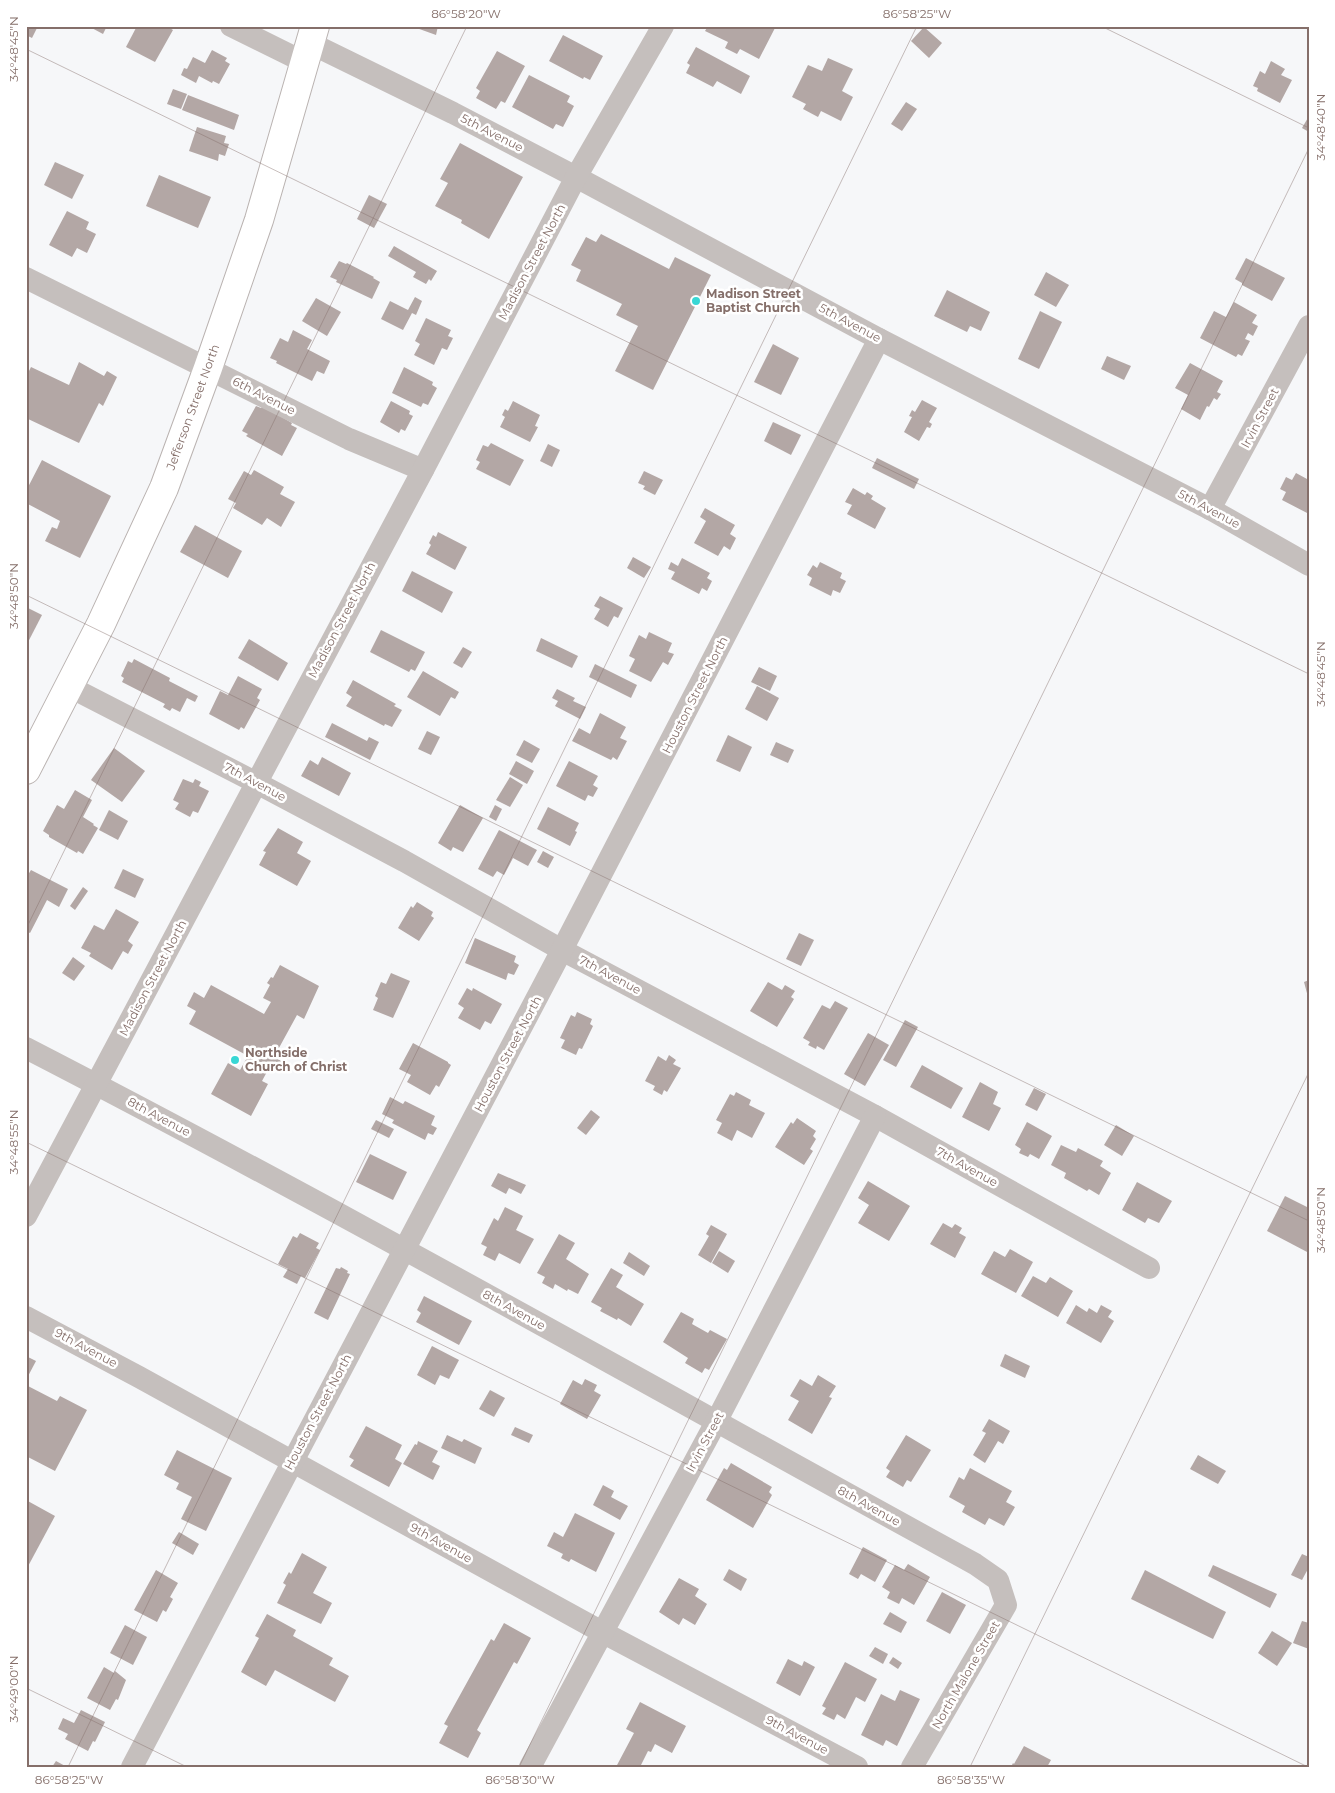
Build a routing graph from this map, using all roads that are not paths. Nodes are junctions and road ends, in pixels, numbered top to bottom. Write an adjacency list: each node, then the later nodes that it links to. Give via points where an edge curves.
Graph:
1 (231, 26): 3 (street, 5th Avenue)
2 (663, 26): 4 (street, Madison Street North)
3 (310, 44): 4 (street, 5th Avenue); 8 (main road, Jefferson Street North, via 259,220)
4 (576, 177): 7 (street, 5th Avenue); 9 (street, Madison Street North)
5 (26, 278): 8 (street, 6th Avenue)
6 (1309, 326): 10 (street, Irvin Street)
7 (879, 339): 10 (street, 5th Avenue); 15 (street, Houston Street North)
8 (208, 368): 9 (street, 6th Avenue, via 349,439); 12 (main road, Jefferson Street North, via 164,488)
9 (422, 470): 14 (street, Madison Street North)
10 (1210, 509): 11 (street, 5th Avenue)
11 (1309, 564)
12 (70, 687): 13 (main road, Jefferson Street North); 14 (street, 7th Avenue)
13 (26, 770)
14 (256, 782): 15 (street, 7th Avenue); 17 (street, Madison Street North)
15 (562, 950): 18 (street, 7th Avenue); 20 (street, Houston Street North)
16 (26, 1048): 17 (street, 8th Avenue)
17 (97, 1084): 19 (street, Madison Street North); 20 (street, 8th Avenue)
18 (875, 1116): 21 (street, 7th Avenue); 23 (street, Irvin Street)
19 (26, 1216)
20 (405, 1249): 23 (street, 8th Avenue); 24 (street, Houston Street North)
21 (1149, 1268)
22 (26, 1317): 24 (street, 9th Avenue)
23 (716, 1422): 25 (street, 8th Avenue, via 975,1564); 26 (street, Irvin Street)
24 (292, 1461): 26 (street, 9th Avenue); 27 (street, Houston Street North)
25 (998, 1580): 30 (street, North Malone Street, via 1006,1605)
26 (602, 1632): 28 (street, Irvin Street); 29 (street, 9th Avenue)
27 (132, 1767)
28 (530, 1767)
29 (857, 1767)
30 (912, 1767)

